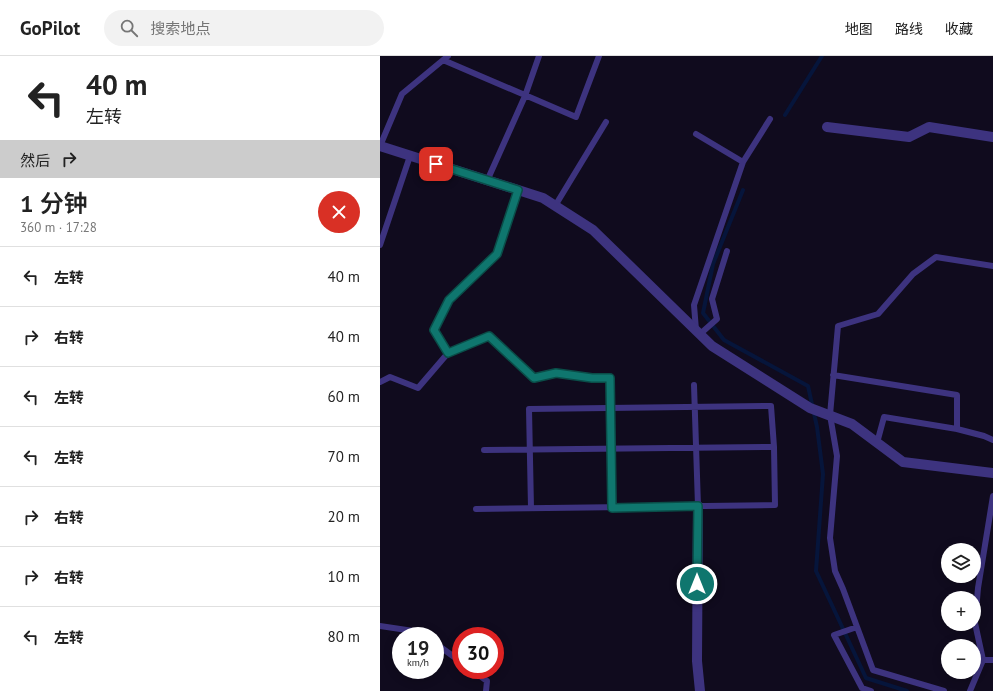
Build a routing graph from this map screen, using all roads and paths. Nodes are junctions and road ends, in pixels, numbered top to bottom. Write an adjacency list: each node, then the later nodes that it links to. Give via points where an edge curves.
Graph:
1 (539, 56): 4 (lane)
2 (599, 56): 4 (lane, via 576,117)
3 (446, 58): 4 (lane); 10 (lane, via 402,94)
4 (525, 96): 13 (lane)
5 (770, 119): 12 (lane)
6 (606, 122): 15 (lane)
7 (827, 127): 9 (street, via 909,137 929,127)
8 (696, 134): 12 (lane)
9 (993, 137)
10 (380, 146): 11 (street)
11 (410, 156): 13 (street); 16 (lane)
12 (743, 162): 19 (lane, via 694,305)
13 (487, 180): 14 (street)
14 (518, 190): 15 (street, via 543,198); 20 (lane, via 497,254 449,300 434,330)
15 (555, 206): 19 (street, via 593,230)
16 (380, 246)
17 (727, 251): 19 (lane, via 712,299 717,319)
18 (993, 266): 21 (lane, via 936,257 912,274 878,314 838,326)
19 (698, 332): 24 (street, via 712,346 810,408)
20 (448, 353): 22 (lane, via 418,388 390,377); 34 (lane, via 489,336 534,378 556,373 610,378)
21 (834, 375): 24 (lane); 25 (lane, via 957,396)
22 (380, 382)
23 (694, 385): 32 (lane)
24 (830, 415): 27 (street, via 852,424); 37 (lane, via 838,456 830,538 835,571)
25 (957, 429): 26 (lane); 27 (lane, via 884,417)
26 (993, 440)
27 (877, 443): 30 (street, via 902,462)
28 (774, 447): 29 (lane); 32 (lane, via 775,505); 33 (lane, via 771,406 530,409)
29 (484, 450)
30 (993, 473)
31 (993, 496): 39 (lane, via 975,623)
32 (698, 506): 34 (lane); 44 (street, via 697,662)
33 (531, 508): 34 (lane); 35 (lane)
34 (612, 508)
35 (476, 509)
36 (380, 626): 38 (lane)
37 (857, 627): 42 (lane, via 834,635); 46 (lane, via 873,670)
38 (392, 628)
39 (983, 660): 40 (lane); 47 (lane)
40 (993, 660)
41 (486, 679): 43 (lane)
42 (861, 689): 45 (lane)
43 (486, 691)
44 (700, 691)
45 (871, 691)
46 (944, 691)
47 (970, 691)

